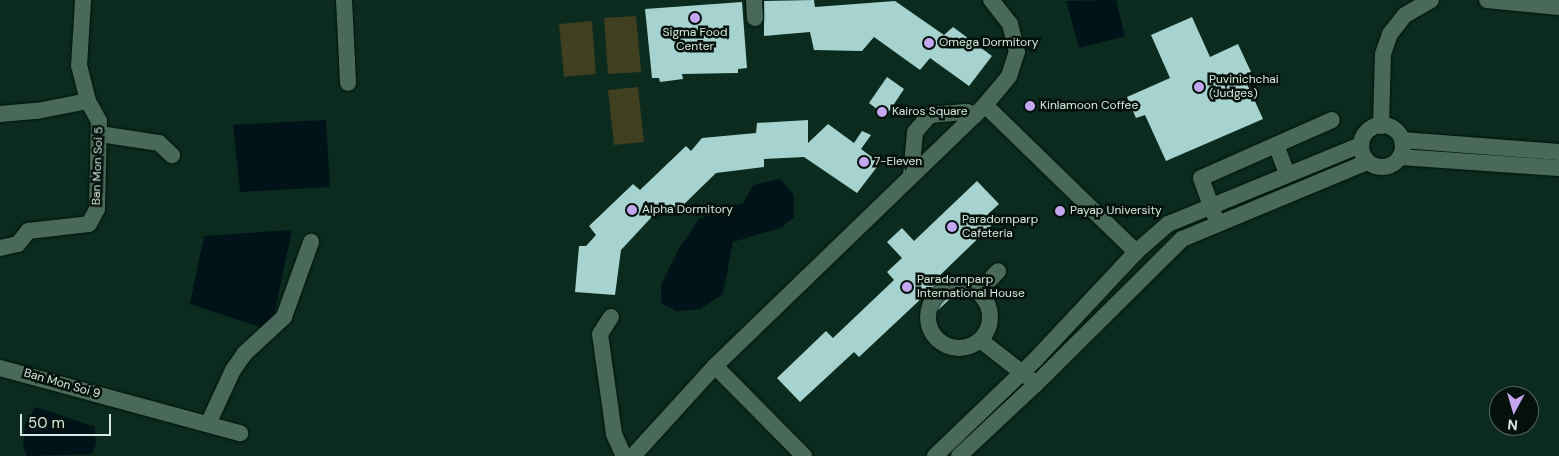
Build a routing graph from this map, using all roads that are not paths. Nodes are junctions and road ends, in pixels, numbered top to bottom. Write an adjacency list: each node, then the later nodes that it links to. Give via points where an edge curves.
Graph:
1 (83, 0): 10 (street, Ban Mon Soi 5, via 79,66)
2 (344, 0): 9 (street)
3 (754, 0): 8 (street)
4 (991, 0): 11 (street, via 1010,24 1017,52 1009,76)
5 (1431, 0): 14 (street, via 1405,15 1390,34 1383,54)
6 (1487, 0): 7 (street)
7 (1559, 7)
8 (755, 18)
9 (348, 83)
10 (88, 101): 12 (street); 15 (street, Ban Mon Soi 5, via 99,121)
11 (980, 110): 25 (street); 25 (street, via 930,115 915,132); 30 (street)
12 (0, 114)
13 (1332, 120): 17 (street)
14 (1381, 126): 16 (street, via 1394,129); 18 (street, via 1369,130)
15 (100, 134): 20 (street, via 159,143); 29 (street, Ban Mon Soi 5, via 98,209 89,224 28,231 18,244)
16 (1402, 140): 19 (street); 21 (street)
17 (1276, 145): 24 (street); 26 (street, via 1201,178)
18 (1361, 145): 22 (street); 24 (street)
19 (1559, 152)
20 (172, 155)
21 (1400, 157): 22 (street, via 1384,167); 23 (street)
22 (1367, 162): 27 (street)
23 (1559, 168)
24 (1287, 174): 26 (street)
25 (911, 176): 35 (street)
26 (1209, 204): 27 (street); 30 (street, via 1168,224)
27 (1219, 223): 38 (street, via 1182,239)
28 (311, 242): 39 (street, via 284,317 244,353)
29 (0, 248)
30 (1136, 252): 37 (street)
31 (998, 271): 32 (street)
32 (978, 292): 34 (street, via 985,298 991,315 986,333); 34 (street, via 968,287 947,288 938,294 928,313 933,334 950,347 966,347)
33 (611, 317): 41 (street, via 600,334 614,434)
34 (980, 340): 37 (street)
35 (715, 366): 42 (street); 43 (street)
36 (0, 368): 39 (street, Ban Mon Soi 9)
37 (1023, 372): 38 (street); 44 (street)
38 (1036, 384): 45 (street)
39 (208, 424): 40 (street, Ban Mon Soi 9)
40 (240, 433)
41 (624, 456)
42 (633, 456)
43 (804, 456)
44 (935, 456)
45 (959, 456)

